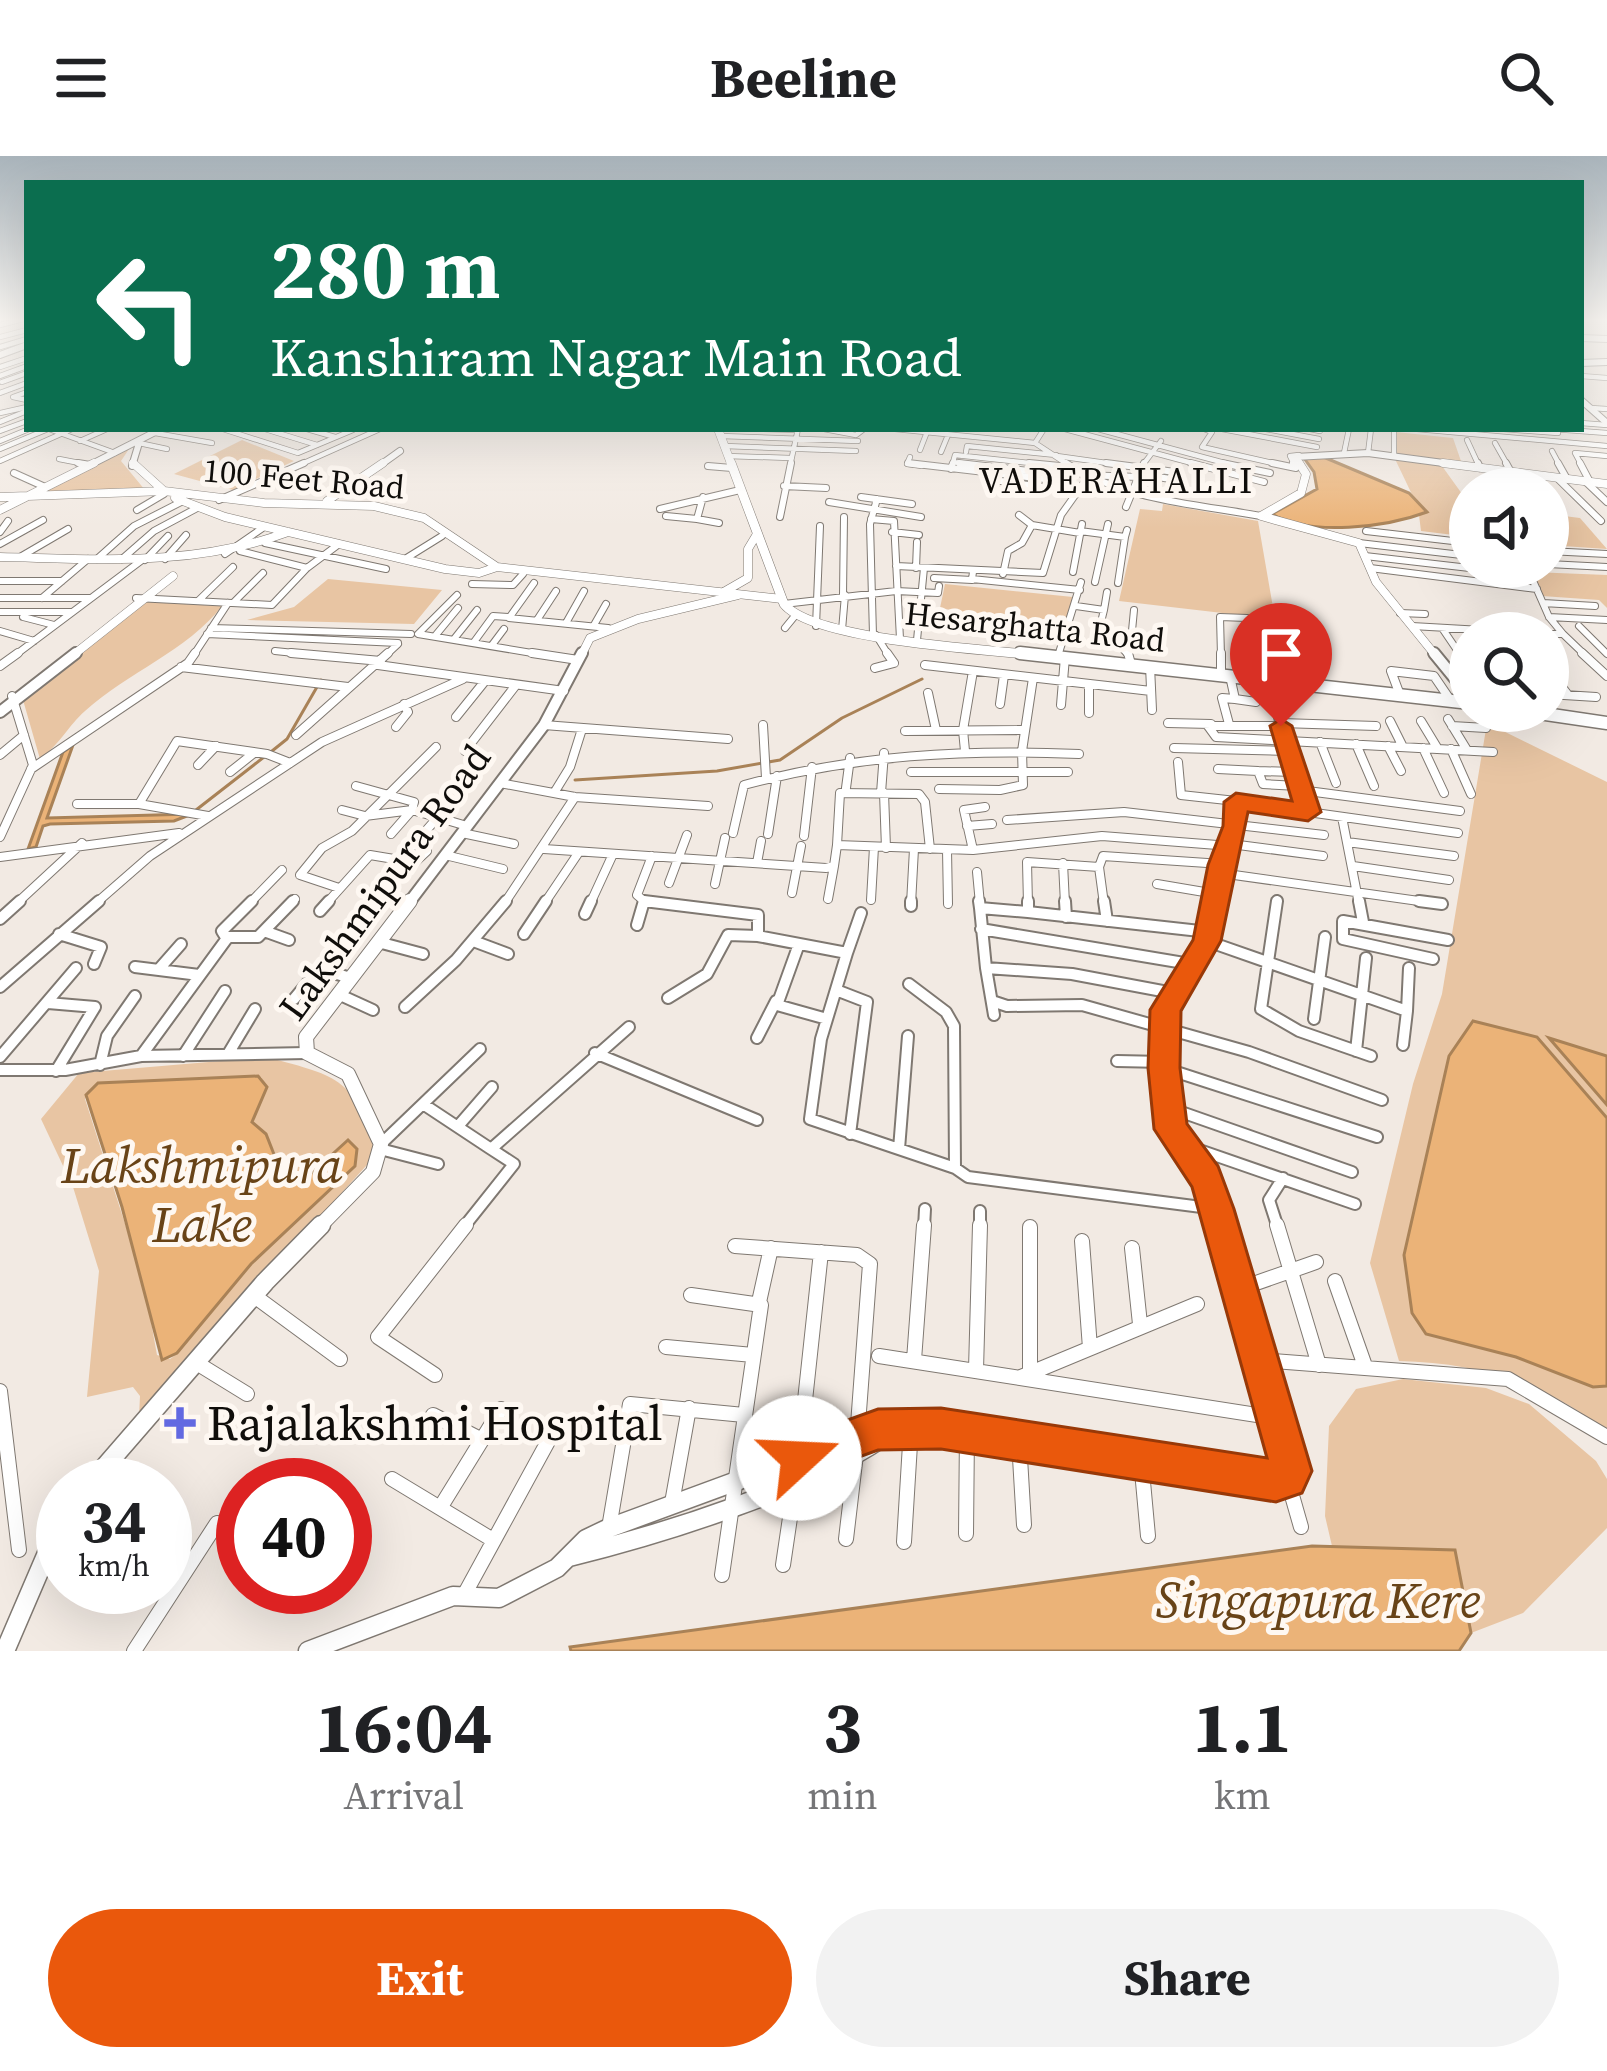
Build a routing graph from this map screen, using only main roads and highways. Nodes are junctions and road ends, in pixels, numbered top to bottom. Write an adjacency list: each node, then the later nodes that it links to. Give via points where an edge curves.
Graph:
1 (724, 445): 2 (main road, Hesarghatta Road, via 783,602 816,626)
2 (1449, 700)
3 (1569, 717): 4 (main road)
4 (1607, 723)

